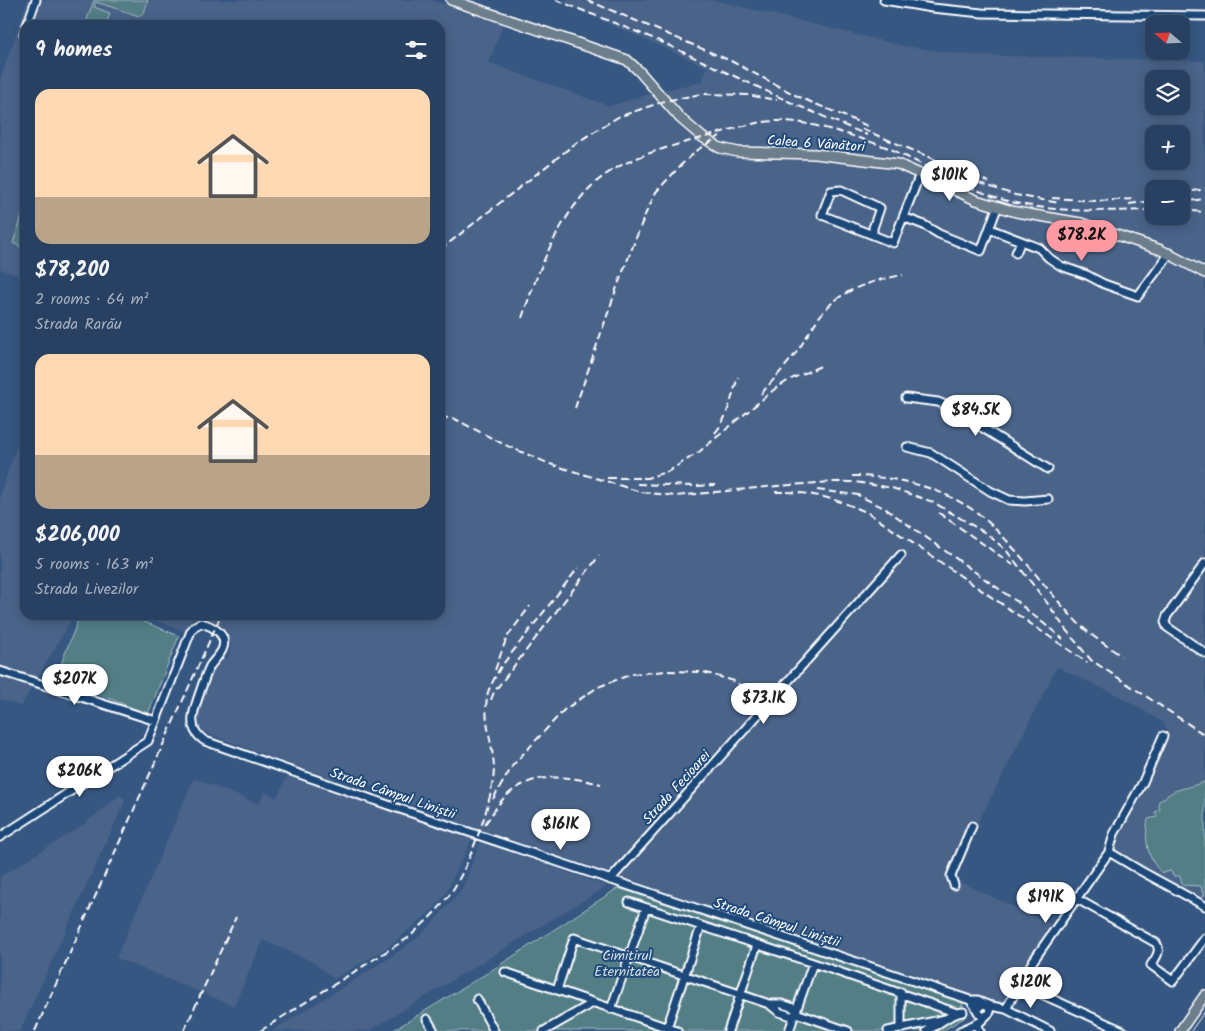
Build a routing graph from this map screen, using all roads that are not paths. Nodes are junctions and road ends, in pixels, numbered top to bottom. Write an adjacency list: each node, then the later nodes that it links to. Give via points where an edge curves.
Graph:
1 (36, 0): 5 (street)
2 (451, 0): 6 (main road, Calea 6 Vânători, via 627,60 680,118 720,148 738,152 815,154 890,162)
3 (884, 0): 4 (street, via 982,13)
4 (1205, 16)
5 (29, 20)
6 (920, 174): 7 (main road, Calea 6 Vânători); 8 (street)
7 (997, 208): 9 (street); 13 (main road, Calea 6 Vânători, via 1082,223)
8 (903, 217): 9 (street, via 980,251); 10 (street, via 893,243)
9 (990, 229): 11 (street)
10 (873, 235): 10 (street, via 822,215 831,190 841,190 880,208)
11 (1020, 241): 12 (street); 13 (street, via 1039,248 1061,266 1138,296)
12 (1016, 253)
13 (1170, 253): 14 (main road, Calea 6 Vânători)
14 (1205, 273)
15 (906, 398): 17 (street, via 948,406)
16 (908, 447): 18 (street, via 931,453 1010,500)
17 (1048, 469)
18 (1048, 499)
19 (901, 555): 28 (street, Strada Fecioarei)
20 (1205, 563): 21 (street, via 1165,622 1167,627)
21 (1205, 653)
22 (0, 671): 23 (street)
23 (156, 721): 26 (street, via 148,741); 28 (street, Strada Câmpul Liniștii, via 193,628 197,624 206,624 221,634 224,642 209,669 193,715 194,729 200,738)
24 (1164, 736): 27 (street, via 1114,834)
25 (972, 826): 29 (street, via 952,876)
26 (0, 837)
27 (1109, 852): 30 (street); 32 (street)
28 (610, 880): 48 (street, Strada Câmpul Liniștii, via 978,1000)
29 (954, 884)
30 (1077, 899): 35 (street, via 1156,943 1159,952 1151,966 1173,981); 41 (street)
31 (629, 902): 33 (street)
32 (1205, 906)
33 (646, 908): 34 (street); 37 (street)
34 (702, 926): 36 (street); 40 (street)
35 (1205, 938)
36 (758, 945): 38 (street); 44 (street)
37 (630, 957): 40 (street); 42 (street, via 574,938); 50 (street)
38 (813, 963): 43 (street); 51 (street)
39 (505, 972): 42 (street)
40 (685, 976): 44 (street); 56 (street)
41 (1019, 984): 49 (street); 70 (street)
42 (557, 990): 47 (street)
43 (901, 992): 54 (street, via 960,1013); 57 (street)
44 (741, 994): 51 (street, via 769,1004 782,1004); 62 (street)
45 (1205, 995): 71 (main road)
46 (477, 999): 60 (street)
47 (593, 1003): 50 (street); 58 (street)
48 (982, 1007): 49 (street); 52 (street, via 990,1009); 52 (street, via 980,1016); 55 (street)
49 (1005, 1008): 52 (street); 69 (street)
50 (612, 1009): 56 (street)
51 (796, 1013): 63 (street); 64 (street)
52 (987, 1016): 55 (street)
53 (427, 1019): 59 (street)
54 (945, 1019): 57 (street); 66 (street)
55 (972, 1025): 67 (street); 68 (street)
56 (667, 1028): 61 (street)
57 (902, 1028): 65 (street)
58 (549, 1030)
59 (434, 1031)
60 (494, 1031)
61 (677, 1031)
62 (728, 1031)
63 (790, 1031)
64 (848, 1031)
65 (888, 1031)
66 (927, 1031)
67 (960, 1031)
68 (980, 1031)
69 (1050, 1031)
70 (1123, 1031)
71 (1180, 1031)

